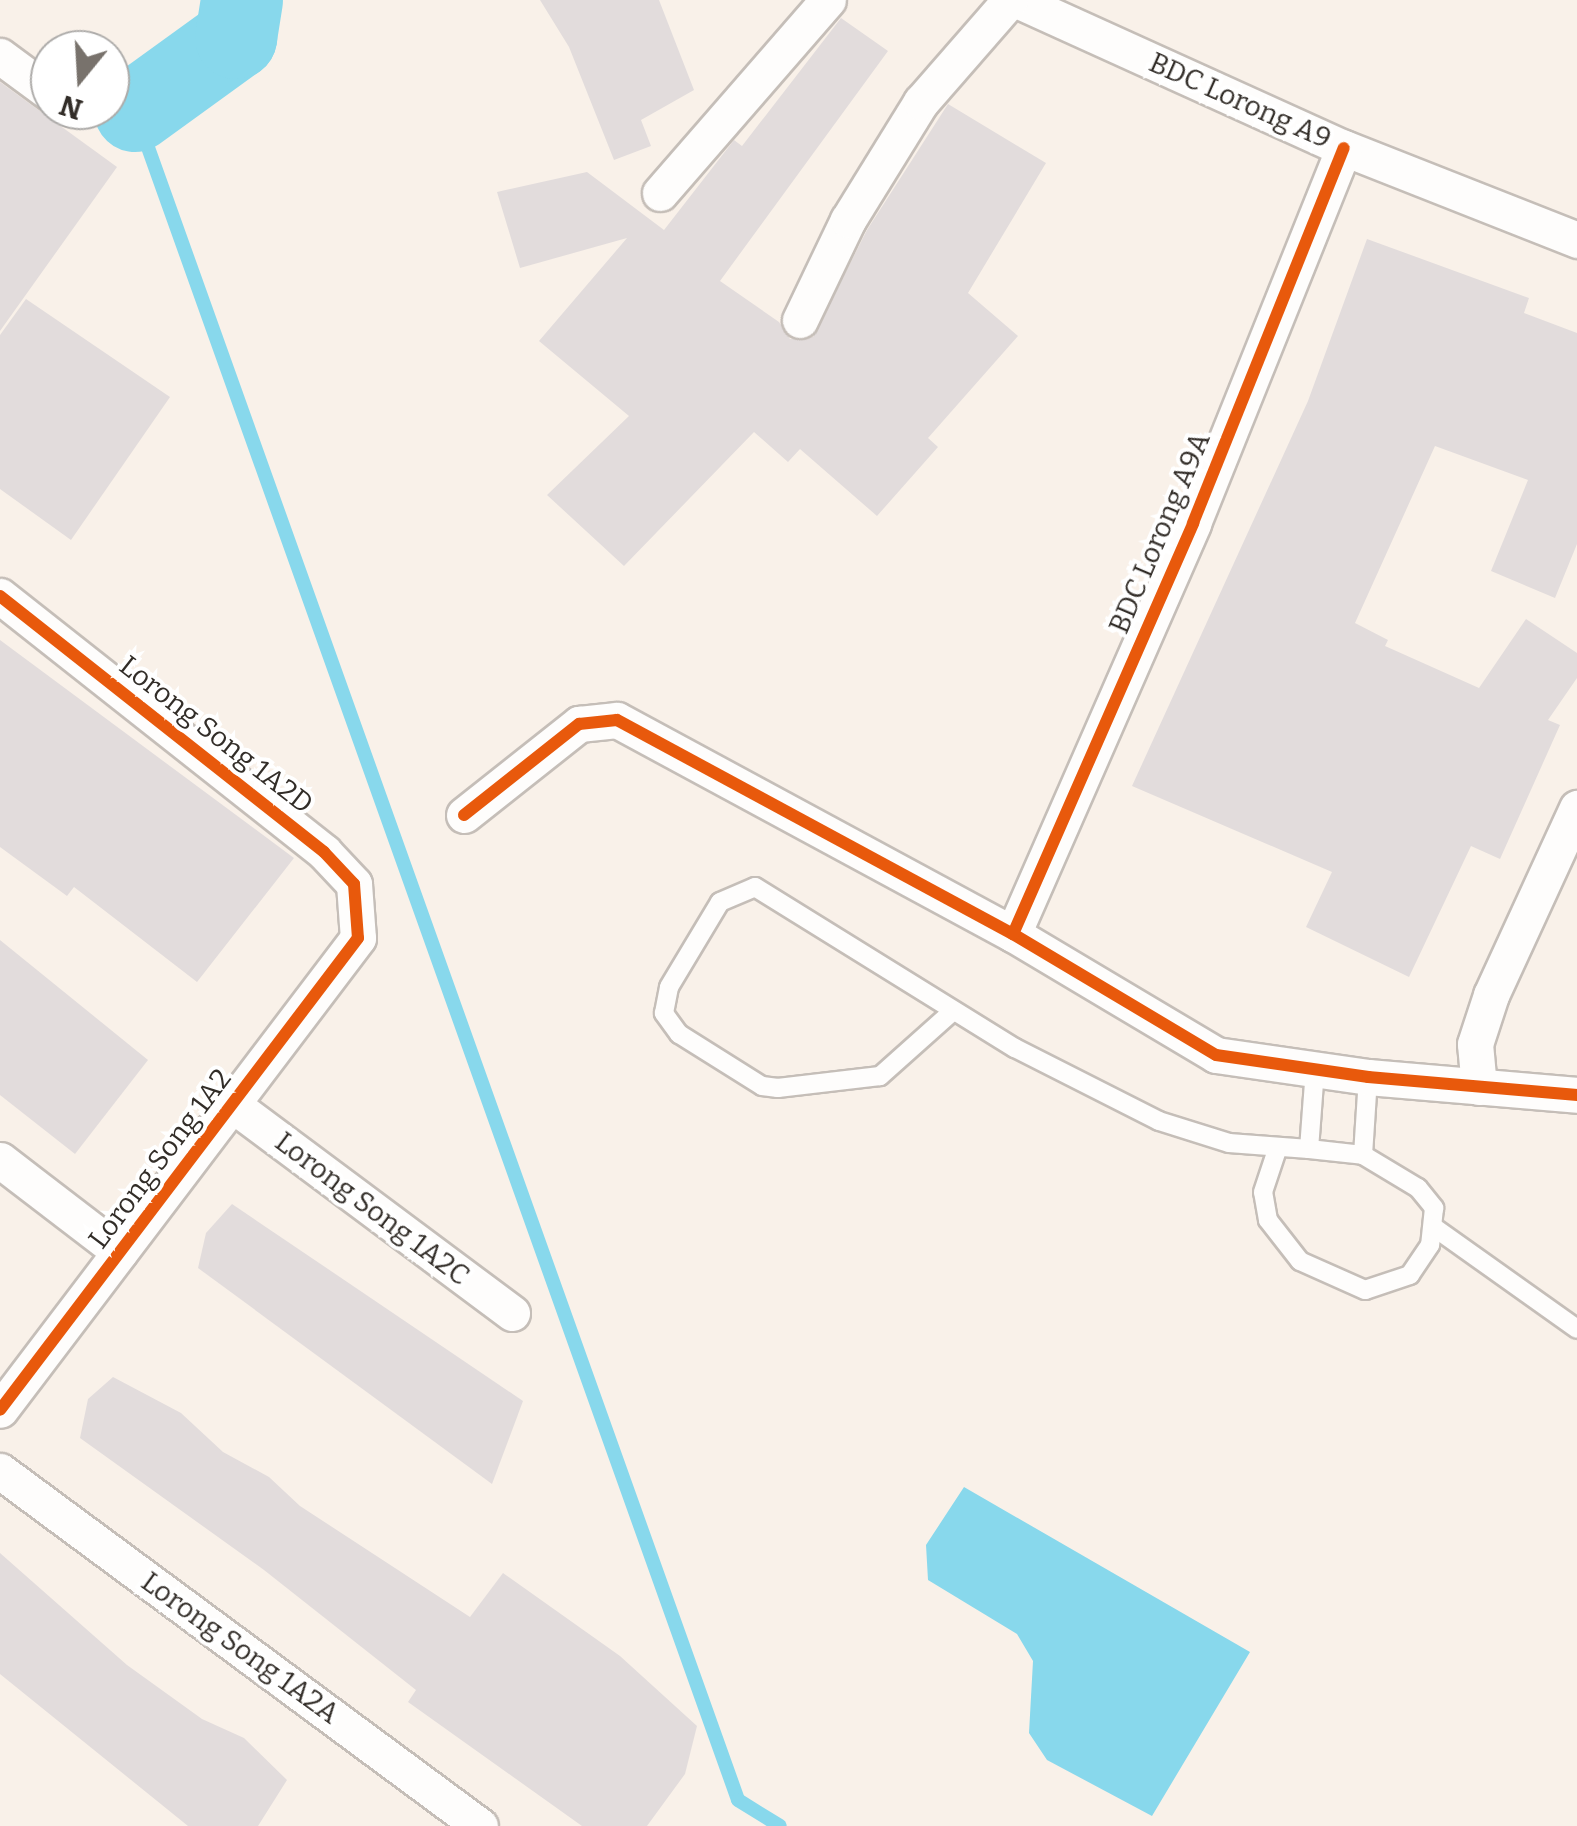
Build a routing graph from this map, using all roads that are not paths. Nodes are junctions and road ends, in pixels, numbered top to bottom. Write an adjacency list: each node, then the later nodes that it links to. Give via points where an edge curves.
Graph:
1 (828, 0): 6 (street)
2 (1013, 0): 5 (street, BDC Lorong A9); 8 (street, via 921,102 848,220)
3 (0, 56): 4 (street)
4 (30, 78)
5 (1344, 148): 7 (street, BDC Lorong A9); 12 (street, BDC Lorong A9A, via 1193,523)
6 (660, 193)
7 (1577, 240)
8 (800, 320)
9 (0, 596): 13 (street, Lorong Song 1A2D, via 324,852 354,884)
10 (1577, 808): 17 (street, via 1491,995 1475,1044)
11 (464, 815): 12 (street, via 579,724 617,720)
12 (1013, 934): 15 (street, via 1216,1055)
13 (358, 938): 19 (street, Lorong Song 1A2)
14 (953, 1010): 14 (lane, via 880,1076 778,1088 762,1086 680,1034 664,1013 670,987 720,902 754,887); 20 (lane, via 1159,1120 1229,1143)
15 (1315, 1070): 16 (street); 21 (lane)
16 (1368, 1077): 17 (street); 22 (lane)
17 (1478, 1087): 18 (street)
18 (1577, 1095)
19 (232, 1104): 25 (street, Lorong Song 1A2); 26 (street, Lorong Song 1A2C)
20 (1278, 1147): 21 (lane); 24 (lane, via 1263,1192 1268,1220 1300,1260 1345,1285 1382,1288 1410,1275)
21 (1308, 1149): 22 (lane)
22 (1362, 1155): 24 (lane, via 1418,1188 1434,1208)
23 (0, 1160): 25 (street)
24 (1435, 1228): 27 (lane)
25 (120, 1252): 28 (street, Lorong Song 1A2)
26 (512, 1313)
27 (1577, 1329)
28 (1, 1405)
29 (0, 1471): 30 (street, Lorong Song 1A2A)
30 (480, 1826)

